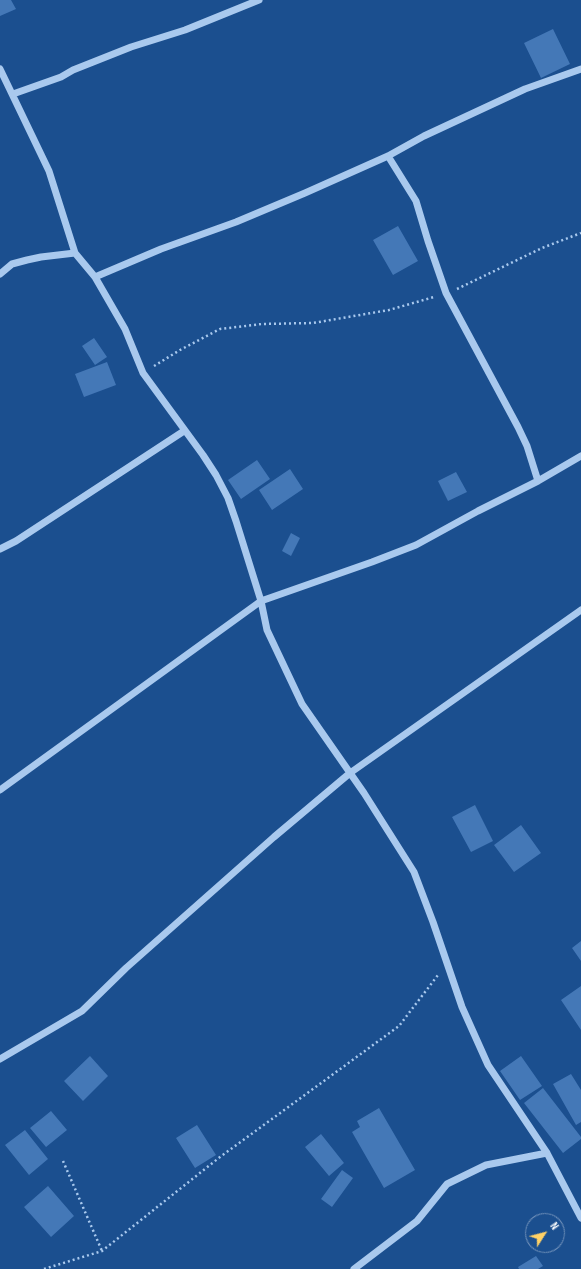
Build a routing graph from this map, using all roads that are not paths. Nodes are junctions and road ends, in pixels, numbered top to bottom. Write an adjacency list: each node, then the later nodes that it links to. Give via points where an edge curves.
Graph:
1 (259, 0): 4 (street)
2 (0, 69): 4 (street)
3 (581, 69): 5 (street, via 512,95 424,136)
4 (13, 94): 6 (street, via 50,171)
5 (388, 156): 8 (street, via 278,205); 11 (street, via 416,201 446,293 527,446)
6 (75, 253): 7 (street, via 12,264); 8 (street)
7 (0, 274)
8 (95, 277): 9 (street, via 125,329 143,373)
9 (184, 431): 12 (street, via 29,533); 13 (street, via 216,475 228,498)
10 (581, 456): 11 (street)
11 (538, 481): 13 (street, via 416,545)
12 (0, 549)
13 (261, 601): 15 (street, via 267,630 302,704); 16 (street)
14 (581, 610): 15 (street)
15 (350, 773): 17 (street, via 126,968 82,1011); 18 (street, via 414,872 462,1007 488,1065)
16 (0, 790)
17 (0, 1059)
18 (547, 1153): 19 (street); 20 (street, via 486,1165 447,1184 417,1222)
19 (581, 1218)
20 (354, 1269)

